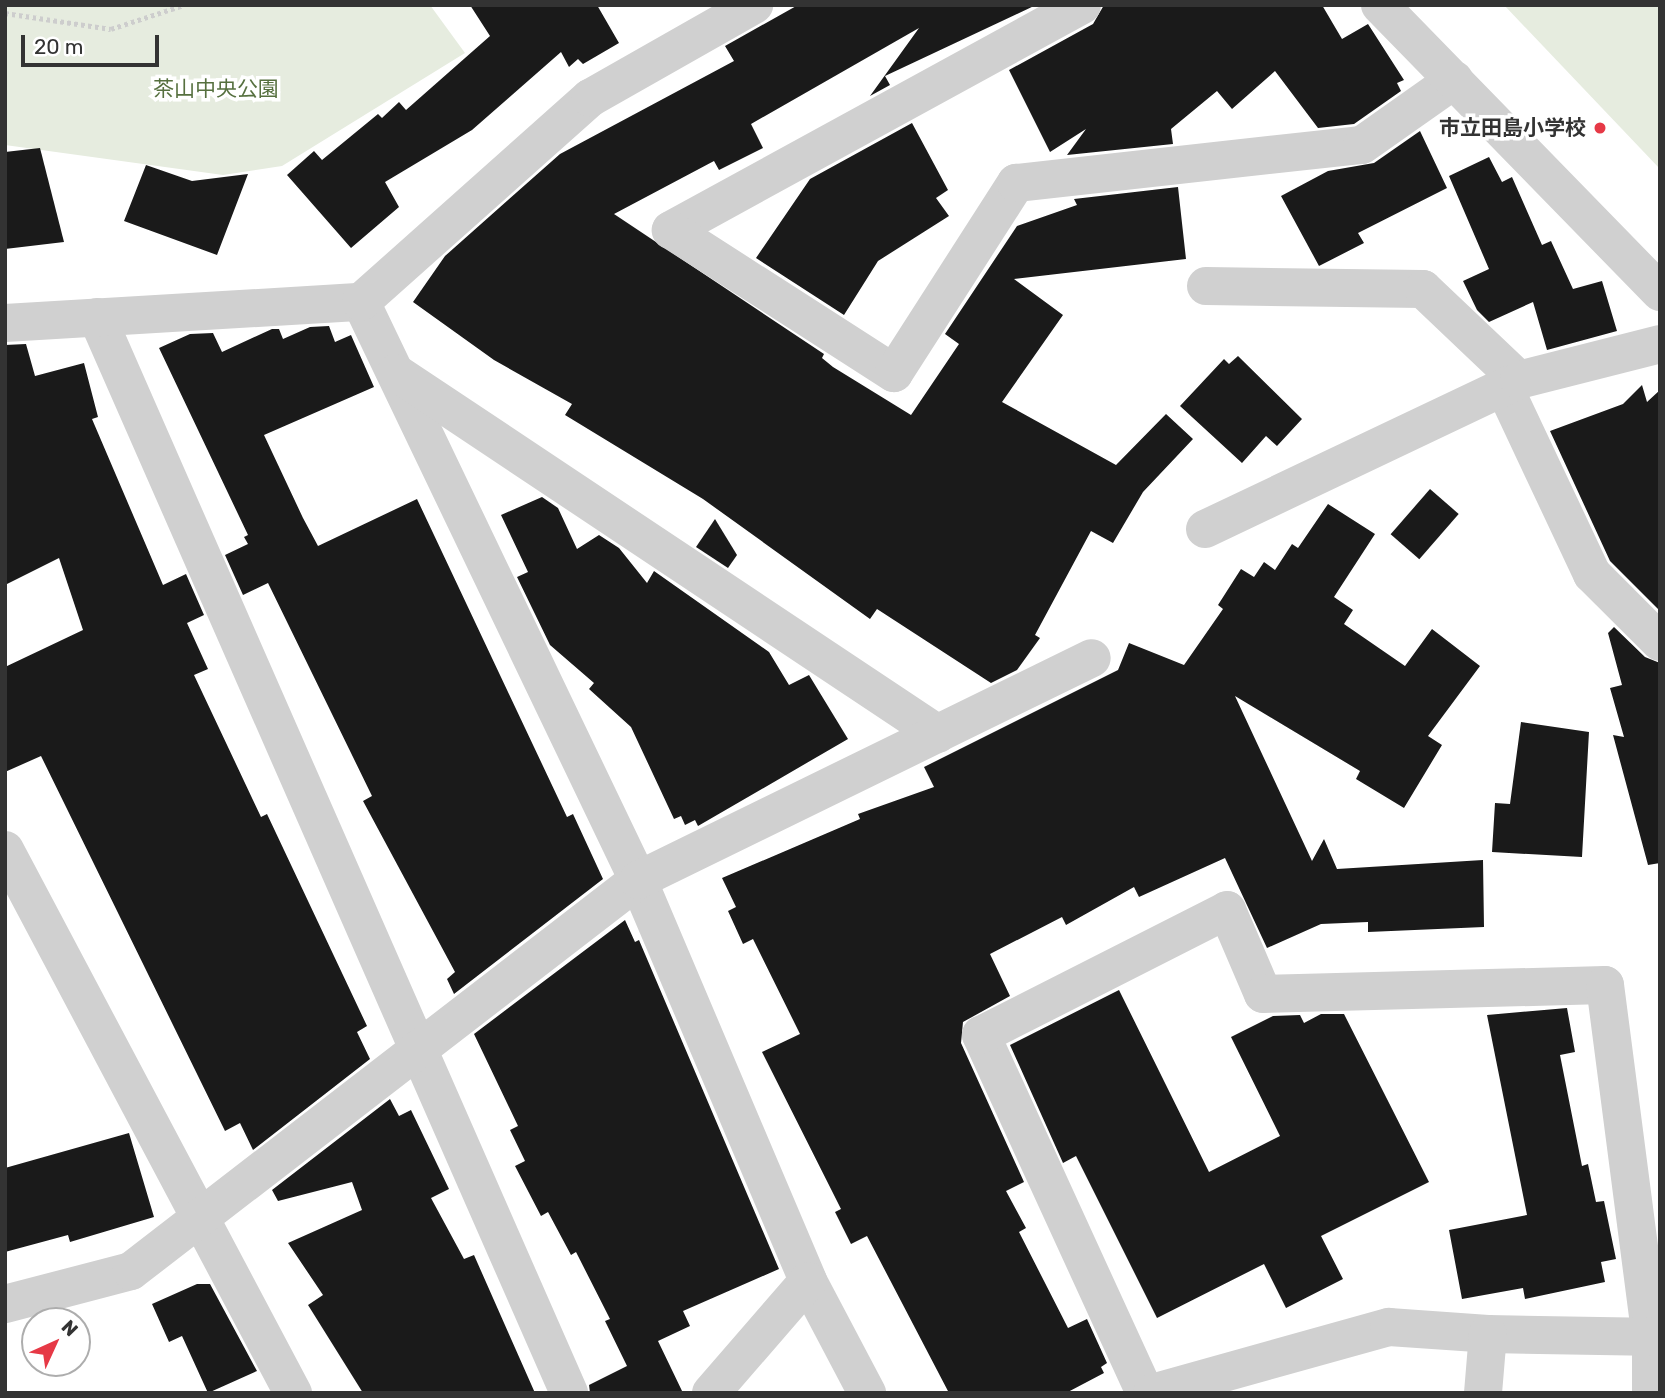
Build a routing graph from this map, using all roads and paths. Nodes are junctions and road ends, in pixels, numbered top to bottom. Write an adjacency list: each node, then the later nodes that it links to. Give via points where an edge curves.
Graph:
1 (184, 5): 5 (path, via 111,29)
2 (754, 5): 9 (street, via 590,98)
3 (1082, 5): 6 (street, via 671,230 894,373 1016,183 1362,145)
4 (1380, 5): 6 (street)
5 (5, 13)
6 (1454, 80): 8 (street)
7 (1206, 286): 14 (street, via 1423,289)
8 (1660, 292)
9 (361, 303): 10 (street); 13 (street)
10 (97, 317): 11 (street); 21 (street)
11 (5, 323)
12 (1660, 344): 14 (street)
13 (394, 372): 18 (street); 20 (street)
14 (1511, 384): 15 (street); 16 (street, via 1592,574)
15 (1205, 529)
16 (1660, 642)
17 (1092, 659): 18 (street)
18 (938, 734): 20 (street)
19 (5, 850): 22 (street)
20 (638, 880): 21 (street); 23 (street)
21 (419, 1048): 22 (street); 28 (street)
22 (200, 1216): 24 (street, via 131,1271); 27 (street)
23 (808, 1281): 29 (street); 30 (street)
24 (5, 1304)
25 (1488, 1334): 26 (street); 32 (street, via 1389,1327); 33 (street)
26 (1656, 1337): 31 (street, via 1605,985 1263,994 1227,910 981,1035); 34 (street)
27 (293, 1393)
28 (569, 1393)
29 (711, 1393)
30 (867, 1393)
31 (1145, 1393)
32 (1152, 1393)
33 (1483, 1393)
34 (1651, 1393)

